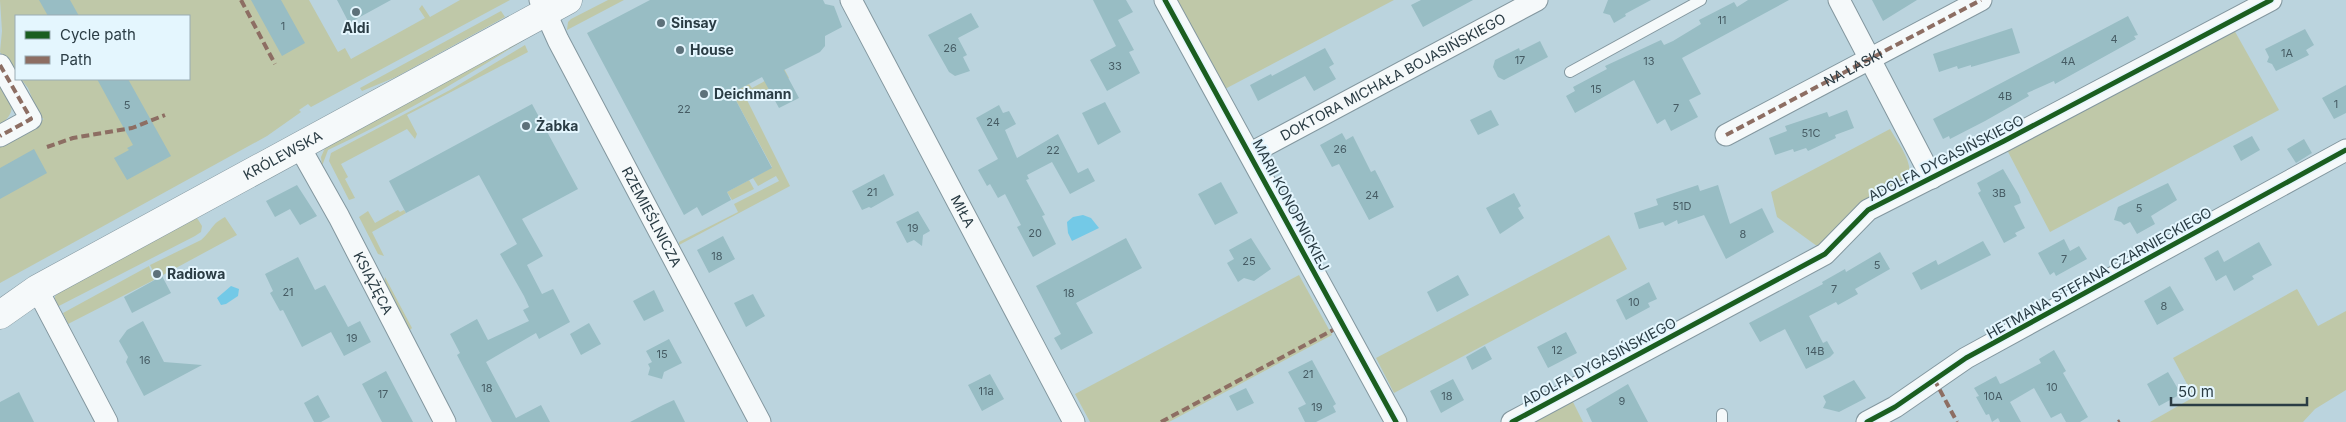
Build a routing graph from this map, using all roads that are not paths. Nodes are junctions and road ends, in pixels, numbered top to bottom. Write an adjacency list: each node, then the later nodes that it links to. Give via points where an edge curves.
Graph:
1 (850, 0): 23 (street, MIŁA)
2 (1165, 0): 16 (street, MARII KONOPNICKIEJ)
3 (1536, 0): 16 (street, DOKTORA MICHAŁA BOJASIŃSKIEGO)
4 (1701, 0): 11 (lane)
5 (1839, 0): 9 (street)
6 (1982, 0): 9 (street, NA LASKI)
7 (2271, 0): 17 (street, ADOLFA DYGASIŃSKIEGO)
8 (551, 4): 14 (main road, KRÓLEWSKA); 22 (street, RZEMIEŚLNICZA, via 558,40)
9 (1870, 59): 12 (street, NA LASKI); 17 (street)
10 (0, 66): 13 (street, via 31,119)
11 (1570, 72)
12 (1726, 135)
13 (0, 136)
14 (300, 146): 18 (main road, KRÓLEWSKA); 21 (street, KSIĄŻĘCA)
15 (2346, 150): 26 (street, HETMANA STEFANA CZARNIECKIEGO, via 1966,358 1895,407)
16 (1251, 153): 24 (street, MARII KONOPNICKIEJ)
17 (1932, 178): 25 (street, ADOLFA DYGASIŃSKIEGO, via 1868,210 1825,254)
18 (37, 289): 19 (main road, KRÓLEWSKA); 20 (street)
19 (0, 315)
20 (107, 422)
21 (445, 422)
22 (760, 422)
23 (1074, 422)
24 (1396, 422)
25 (1512, 422)
26 (1867, 422)

